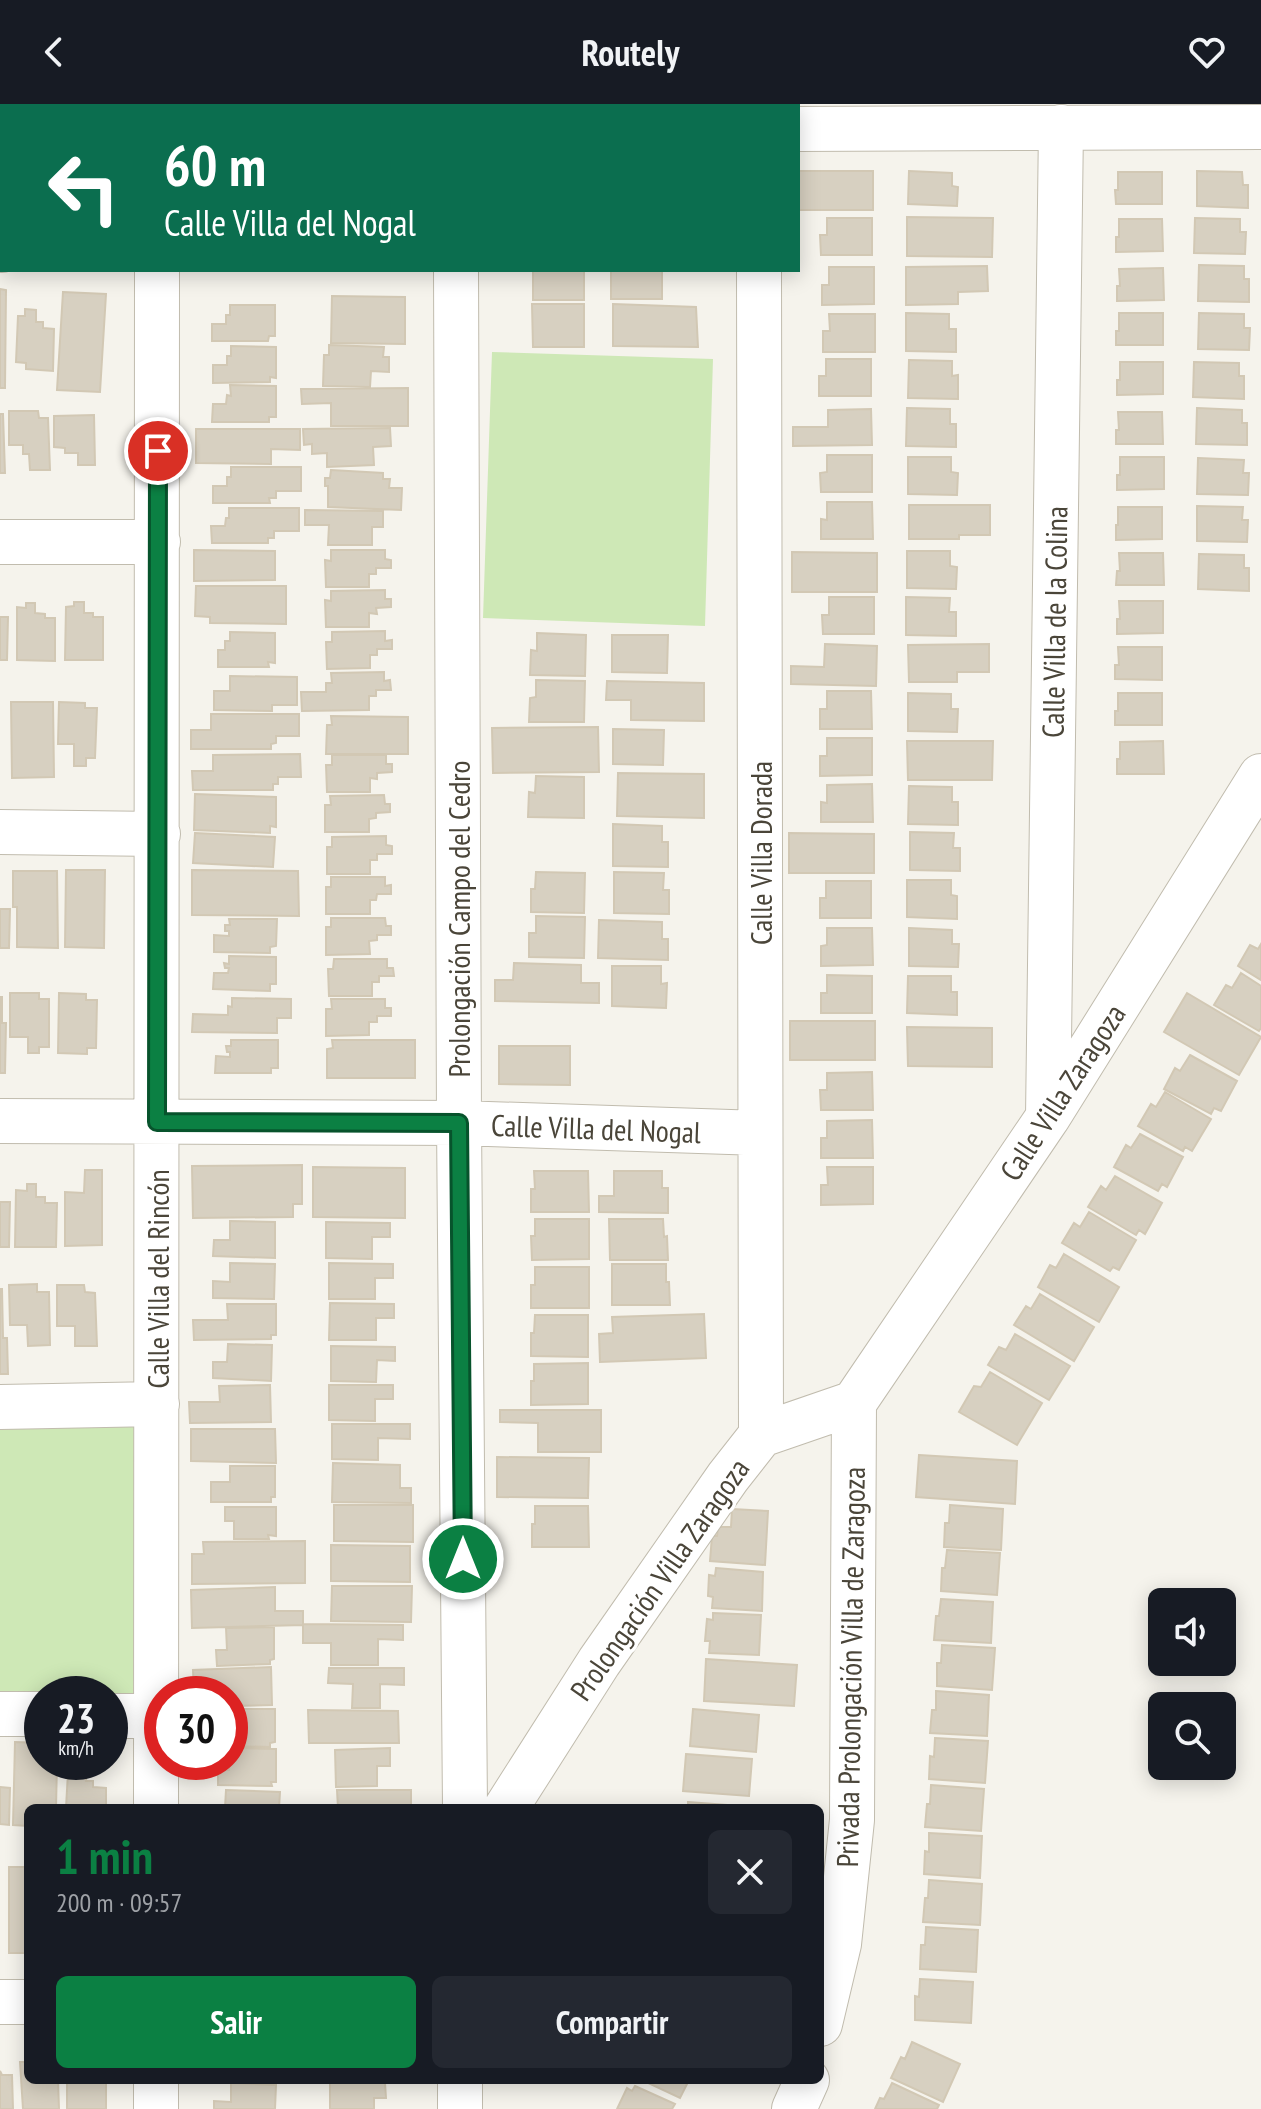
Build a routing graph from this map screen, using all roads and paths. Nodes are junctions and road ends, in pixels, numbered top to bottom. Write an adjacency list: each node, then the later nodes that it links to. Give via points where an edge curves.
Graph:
1 (1061, 127): 2 (street); 3 (street); 12 (street, Calle Villa de la Colina)
2 (1261, 127)
3 (800, 129)
4 (157, 272): 8 (street, Calle Villa del Rincón)
5 (456, 272): 15 (street, Prolongación Campo del Cedro)
6 (759, 272): 16 (street, Calle Villa Dorada)
7 (0, 542): 8 (street)
8 (158, 542): 11 (street, Calle Villa del Rincón)
9 (1261, 776): 12 (street, Calle Villa Zaragoza)
10 (0, 832): 11 (street)
11 (158, 834): 14 (street, Calle Villa del Rincón)
12 (1048, 1117): 17 (street, Calle Villa Zaragoza)
13 (0, 1121): 14 (street, Calle Villa del Nogal)
14 (157, 1122): 15 (street, Calle Villa del Nogal); 18 (street, Calle Villa del Rincón)
15 (459, 1123): 16 (street, Calle Villa del Nogal); 26 (street, Prolongación Campo del Cedro)
16 (760, 1133): 20 (street, Calle Villa Dorada)
17 (854, 1403): 20 (street, Prolongación Villa Zaragoza); 30 (street, Privada Prolongación Villa de Zaragoza, via 852,1820 839,1944)
18 (157, 1404): 19 (street); 21 (street, Calle Villa del Rincón)
19 (0, 1407)
20 (761, 1435): 27 (street, Prolongación Villa Zaragoza, via 599,1662)
21 (156, 1676)
22 (0, 1714): 23 (street)
23 (24, 1714)
24 (156, 1780): 25 (street, Calle Villa del Rincón)
25 (156, 1804)
26 (465, 1804)
27 (509, 1804)
28 (0, 2002): 29 (street)
29 (24, 2002)
30 (824, 2007)
31 (156, 2084): 34 (street)
32 (460, 2084): 35 (street)
33 (805, 2084): 36 (street)
34 (156, 2109)
35 (460, 2109)
36 (794, 2109)

